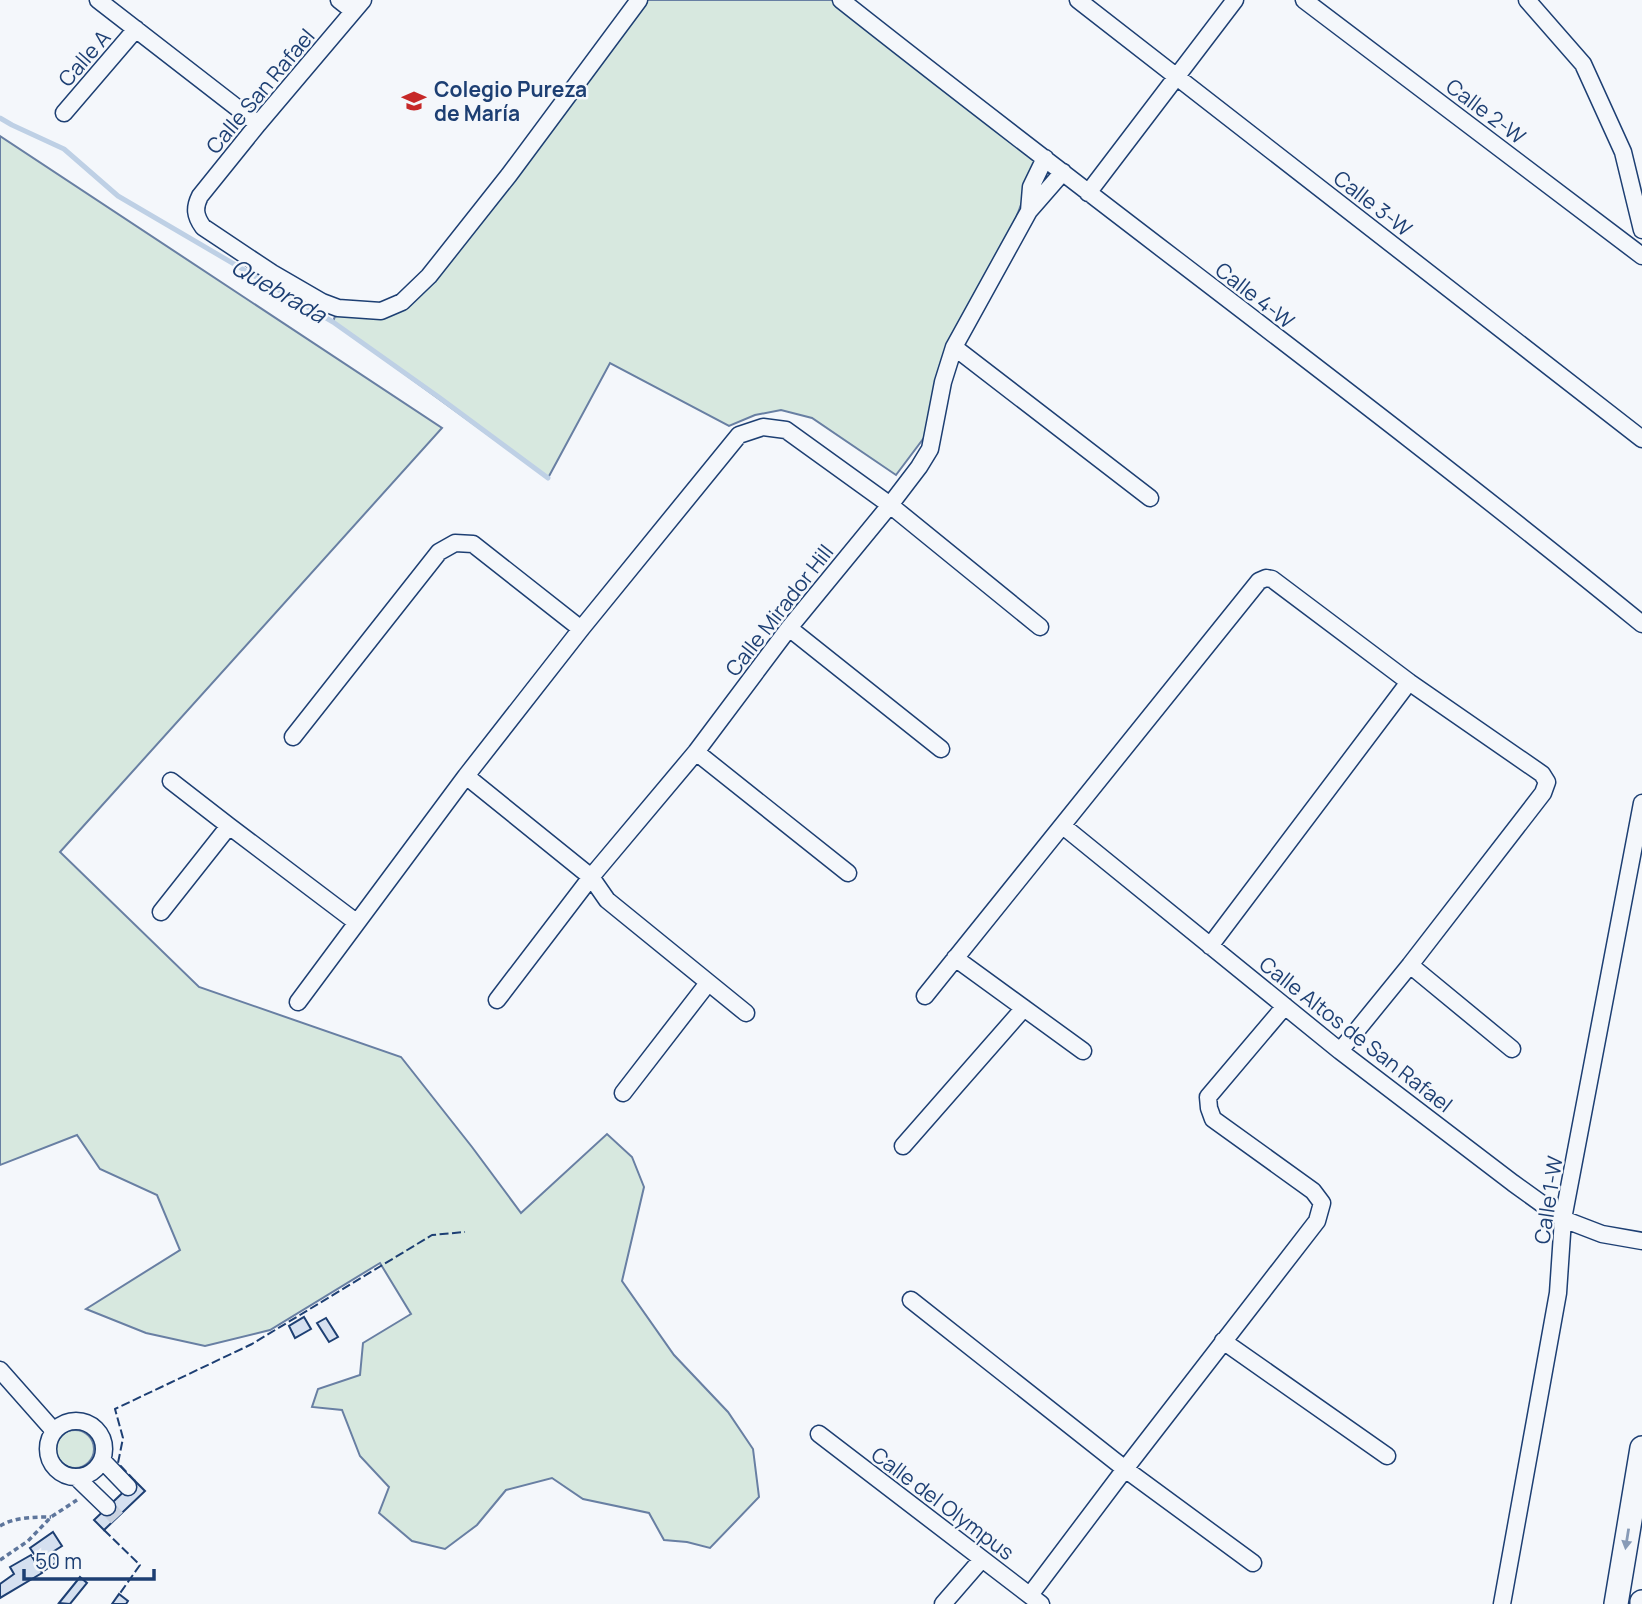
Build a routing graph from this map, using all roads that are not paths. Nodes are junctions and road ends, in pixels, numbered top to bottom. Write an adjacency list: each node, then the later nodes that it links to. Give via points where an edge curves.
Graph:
1 (98, 0): 10 (street)
2 (339, 0): 9 (street)
3 (639, 0): 13 (street, Calle San Rafael, via 429,276 390,308 338,308 322,302 198,220 195,211 200,196)
4 (841, 0): 14 (street, Calle 4-W)
5 (1078, 0): 11 (street, Calle 3-W)
6 (1235, 0): 11 (street)
7 (1304, 0): 19 (street, Calle 2-W)
8 (1527, 0): 18 (street, via 1583,64 1623,152)
9 (358, 6): 13 (street, Calle San Rafael)
10 (136, 29): 12 (street, Calle A); 13 (street)
11 (1177, 76): 16 (street); 21 (street, Calle 3-W)
12 (64, 113)
13 (258, 124)
14 (1045, 158): 15 (street, Calle 4-W); 17 (street, Calle Mirador Hill, via 1031,187)
15 (1063, 172): 16 (street, Calle 4-W); 17 (street, Calle Mirador Hill)
16 (1088, 192): 24 (street, Calle 4-W)
17 (1029, 211): 20 (street, Calle Mirador Hill)
18 (1642, 230)
19 (1642, 256)
20 (954, 346): 22 (street); 23 (street, Calle Mirador Hill, via 930,449)
21 (1642, 439)
22 (1150, 498)
23 (890, 505): 25 (street); 26 (street, Calle Mirador Hill); 27 (street, via 786,429 763,427 739,435)
24 (1642, 624)
25 (1040, 627)
26 (789, 628): 30 (street); 31 (street, Calle Mirador Hill)
27 (581, 629): 29 (street, via 472,544 456,543 439,552); 32 (street)
28 (1409, 682): 36 (street, via 1266,578 1259,581); 41 (street); 43 (street, via 1542,774 1547,782)
29 (293, 737)
30 (941, 749)
31 (696, 752): 37 (street); 38 (street, Calle Mirador Hill)
32 (466, 776): 38 (street); 40 (street)
33 (171, 780): 35 (street)
34 (1642, 803): 56 (street, Calle 1-W)
35 (229, 826): 39 (street); 40 (street)
36 (1063, 826): 41 (street, Calle Altos de San Rafael); 42 (street)
37 (848, 873)
38 (591, 877): 44 (street, via 607,900); 46 (street, Calle Mirador Hill)
39 (161, 912)
40 (356, 922): 47 (street)
41 (1210, 946): 48 (street, Calle Altos de San Rafael)
42 (955, 958): 45 (street); 49 (street)
43 (1410, 965): 51 (street); 53 (street)
44 (708, 983): 50 (street); 54 (street)
45 (925, 996)
46 (497, 999)
47 (298, 1002)
48 (1285, 1006): 53 (street, Calle Altos de San Rafael); 59 (street, via 1208,1097 1209,1108 1213,1118 1313,1191 1322,1203 1317,1221)
49 (1024, 1008): 52 (street); 55 (street)
50 (746, 1013)
51 (1512, 1049)
52 (1083, 1051)
53 (1340, 1051): 56 (street, Calle Altos de San Rafael)
54 (623, 1093)
55 (903, 1146)
56 (1563, 1219): 57 (street, Calle Altos de San Rafael, via 1602,1234); 74 (street, Calle 1-W, via 1558,1293)
57 (1642, 1241)
58 (911, 1300): 66 (street)
59 (1223, 1341): 64 (street); 66 (street)
60 (0, 1370): 61 (street)
61 (54, 1431): 65 (street, via 78,1420 94,1427 103,1442); 67 (street, via 48,1458 60,1473)
62 (819, 1434): 70 (street, Calle del Olympus)
63 (1642, 1448): 75 (main road, one-way to 75)
64 (1387, 1456)
65 (102, 1460): 67 (street, via 89,1474); 68 (street)
66 (1125, 1469): 71 (street); 72 (street)
67 (76, 1478): 69 (street)
68 (128, 1487)
69 (107, 1507)
70 (982, 1559): 72 (street, Calle del Olympus); 73 (street)
71 (1253, 1563)
72 (1036, 1600)
73 (943, 1604)
74 (1502, 1604)
75 (1616, 1604)

